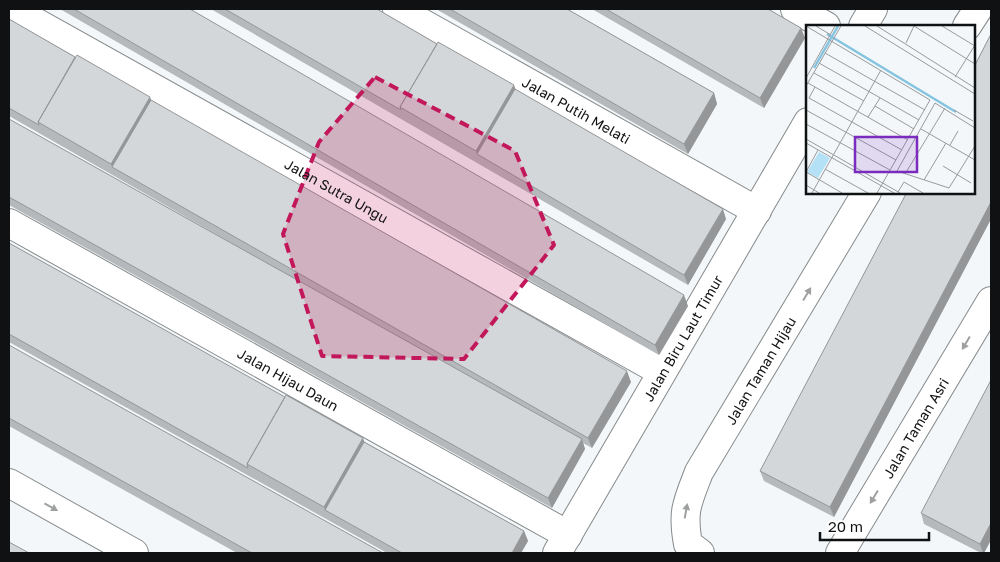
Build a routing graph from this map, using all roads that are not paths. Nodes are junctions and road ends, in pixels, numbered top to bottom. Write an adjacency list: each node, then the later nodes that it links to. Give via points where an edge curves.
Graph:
1 (12, 9): 14 (street, Jalan Sutra Ungu)
2 (397, 9): 11 (street, Jalan Putih Melati)
3 (795, 9): 6 (street)
4 (873, 9): 7 (street)
5 (978, 9): 8 (street)
6 (824, 25)
7 (864, 25)
8 (968, 25)
9 (806, 125): 11 (street, Jalan Biru Laut Timur)
10 (866, 194): 18 (street, Jalan Taman Hijau, one-way to 10, via 688,544 684,524 688,501 699,472)
11 (757, 211): 14 (street, Jalan Biru Laut Timur)
12 (9, 223): 16 (street, Jalan Hijau Daun)
13 (991, 301): 19 (street, Jalan Taman Asri, one-way to 19)
14 (662, 372): 16 (street, Jalan Biru Laut Timur)
15 (9, 483): 17 (street, one-way to 17)
16 (562, 544)
17 (134, 553)
18 (700, 553)
19 (840, 553)

